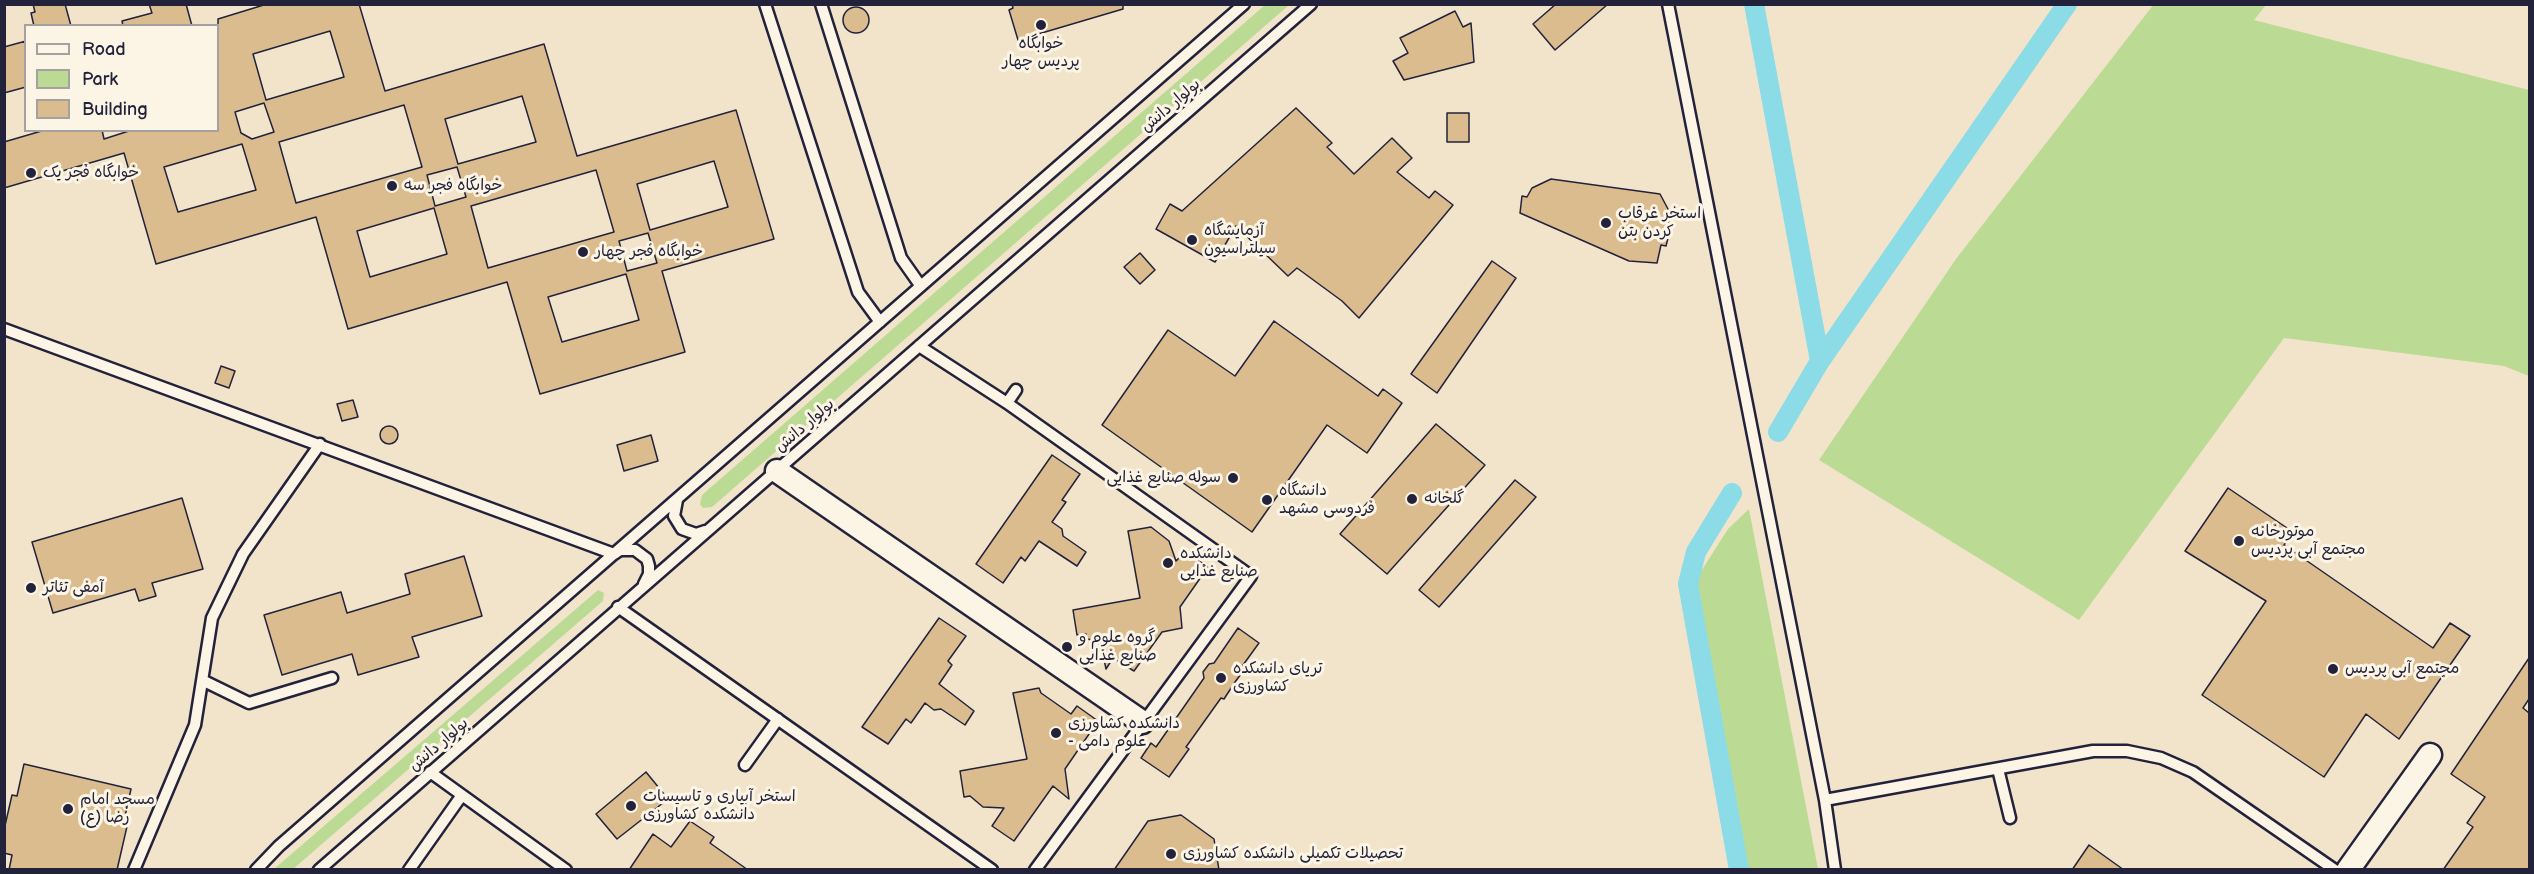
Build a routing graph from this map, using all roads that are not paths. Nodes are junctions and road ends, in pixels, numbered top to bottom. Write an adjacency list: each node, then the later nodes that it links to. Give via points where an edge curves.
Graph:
1 (765, 4): 7 (lane, via 858,292)
2 (821, 4): 6 (lane, via 901,258)
3 (1244, 4): 6 (lane, بولوار دانش)
4 (1311, 4): 9 (lane, بولوار دانش)
5 (1668, 4): 28 (lane)
6 (920, 285): 7 (lane, بولوار دانش)
7 (880, 322): 14 (lane, بولوار دانش)
8 (4, 329): 12 (lane)
9 (919, 346): 11 (lane); 13 (lane, بولوار دانش)
10 (1016, 390): 11 (lane)
11 (1007, 403): 22 (lane, via 1251,576)
12 (320, 444): 16 (lane); 20 (lane, via 238,565 212,618)
13 (777, 471): 15 (lane, بولوار دانش); 22 (street)
14 (682, 495): 15 (lane, via 674,508 682,529 696,534); 16 (lane, بولوار دانش)
15 (710, 528): 17 (lane, بولوار دانش)
16 (614, 554): 17 (lane, via 635,550 647,559 649,574); 31 (lane, بولوار دانش)
17 (641, 588): 18 (lane, بولوار دانش)
18 (618, 607): 21 (lane); 26 (lane, بولوار دانش)
19 (332, 678): 20 (lane, via 249,704)
20 (204, 681): 30 (lane, via 195,725)
21 (778, 719): 24 (lane); 35 (lane)
22 (1142, 722): 36 (lane)
23 (2430, 755): 39 (street)
24 (746, 765)
25 (1998, 769): 28 (lane); 29 (lane); 38 (lane, via 2092,751 2127,751 2161,758 2193,772)
26 (430, 772): 27 (lane); 32 (lane, بولوار دانش)
27 (462, 795): 33 (lane); 34 (lane)
28 (1825, 800): 37 (lane)
29 (2010, 818)
30 (134, 870)
31 (256, 870)
32 (319, 870)
33 (409, 870)
34 (566, 870)
35 (992, 870)
36 (1035, 870)
37 (1834, 870)
38 (2335, 870)
39 (2348, 870)

